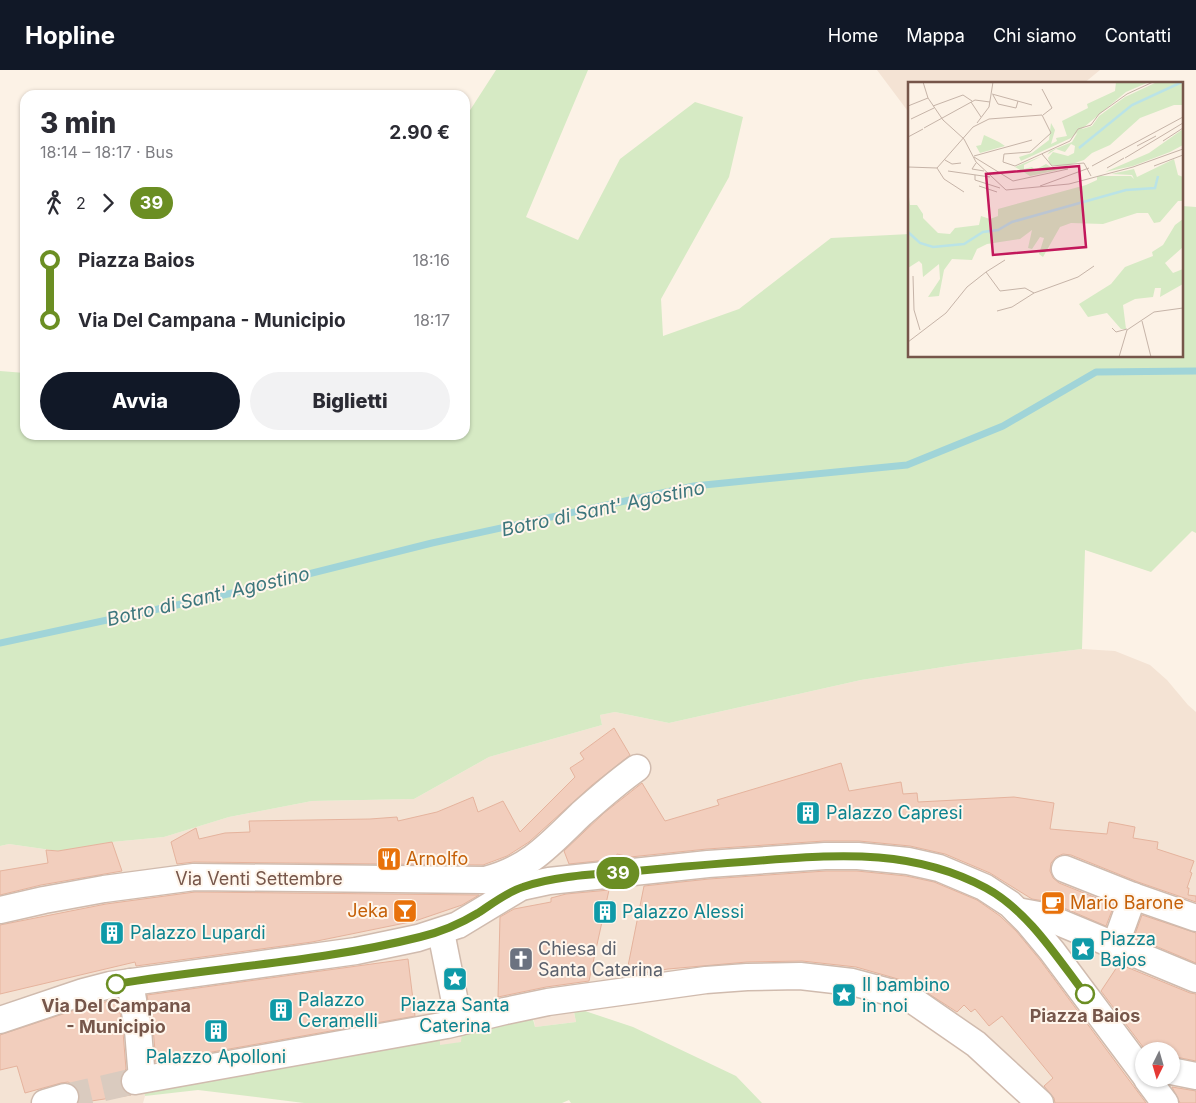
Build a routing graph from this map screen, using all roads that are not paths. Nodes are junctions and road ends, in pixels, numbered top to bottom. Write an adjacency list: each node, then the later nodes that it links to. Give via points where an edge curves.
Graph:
1 (637, 768): 3 (street, via 535,857 507,873)
2 (1065, 868): 5 (street)
3 (484, 880): 4 (street, Via Venti Settembre); 6 (street, Via Venti Settembre, via 194,877 104,889)
4 (521, 887): 7 (street, via 581,876 858,856 908,861 952,872 993,892); 9 (street)
5 (1133, 896): 8 (street); 10 (street)
6 (0, 910)
7 (1017, 911): 10 (street, via 1044,916); 15 (street, via 1052,951)
8 (1196, 918)
9 (441, 932): 12 (street, via 356,951); 14 (street)
10 (1115, 946): 11 (street)
11 (1196, 980)
12 (130, 982): 13 (street, via 83,992); 14 (street, via 138,1030 139,1080)
13 (0, 1020)
14 (459, 1022): 19 (street, via 548,1002 685,983 766,976 836,979 915,1001 976,1044)
15 (1135, 1060)
16 (1180, 1073): 17 (street)
17 (1196, 1076)
18 (1155, 1088): 20 (street)
19 (1040, 1103)
20 (1165, 1103)

